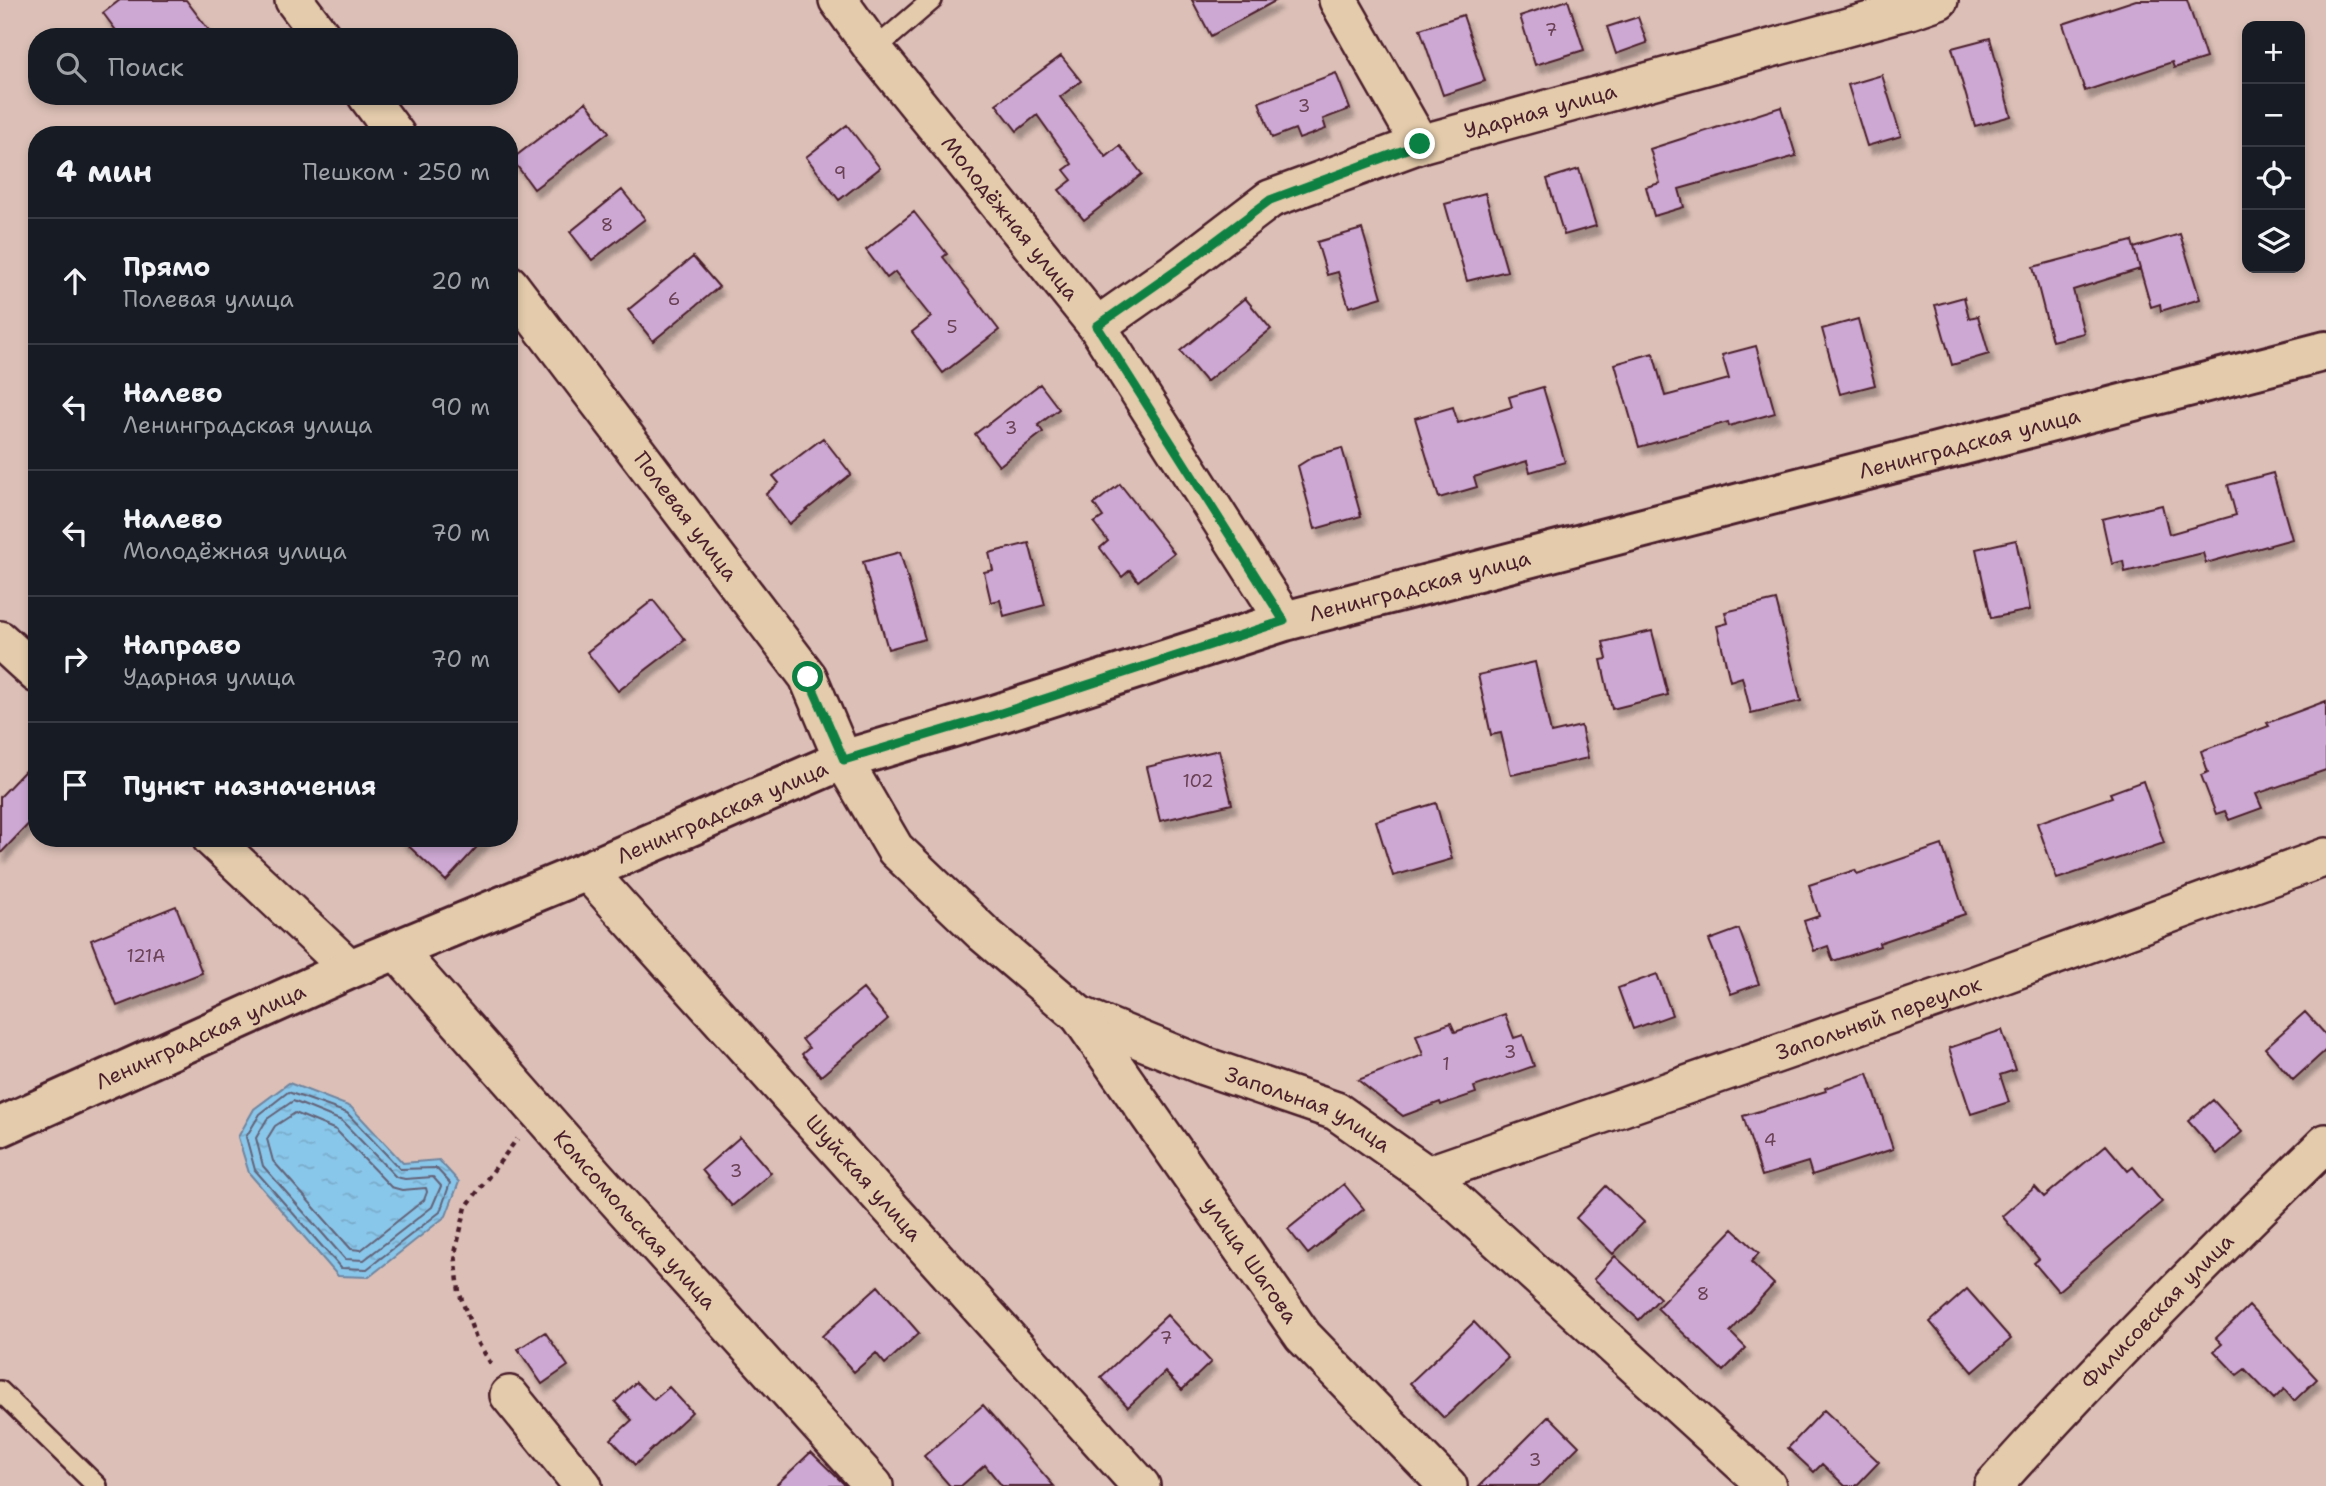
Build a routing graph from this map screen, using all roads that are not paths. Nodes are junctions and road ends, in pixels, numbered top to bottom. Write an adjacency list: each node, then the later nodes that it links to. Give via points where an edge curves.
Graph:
1 (294, 0): 6 (street)
2 (838, 0): 7 (street, Молодёжная улица)
3 (932, 0): 7 (lane)
4 (1338, 0): 10 (street)
5 (1918, 3): 10 (street, Ударная улица)
6 (315, 28)
7 (874, 50): 12 (street, Молодёжная улица)
8 (374, 105): 9 (street)
9 (389, 126)
10 (1420, 144): 12 (street, Ударная улица, via 1270,200)
11 (518, 296): 17 (street, Полевая улица, via 808,677)
12 (1097, 326): 14 (street, Молодёжная улица)
13 (2326, 351): 14 (street, Ленинградская улица)
14 (1284, 621): 17 (street, Ленинградская улица)
15 (0, 640): 16 (street)
16 (28, 666)
17 (844, 760): 20 (street, Ленинградская улица); 23 (street, Запольная улица, via 895,849)
18 (221, 847): 22 (street)
19 (2326, 857): 26 (street, Запольный переулок, via 1975,985)
20 (587, 871): 21 (street, Ленинградская улица); 32 (street, Шуйская улица)
21 (397, 951): 22 (street, Ленинградская улица); 31 (street, Комсомольская улица)
22 (350, 969): 24 (street, Ленинградская улица)
23 (1079, 1015): 26 (street, Запольная улица, via 1204,1066 1336,1111); 33 (street, улица Шагова, via 1303,1336)
24 (0, 1127)
25 (2326, 1143): 35 (street, Филисовская улица, via 2210,1256)
26 (1427, 1175): 34 (street, Запольная улица)
27 (0, 1391): 29 (lane)
28 (509, 1395): 30 (street)
29 (97, 1486)
30 (583, 1486)
31 (874, 1486)
32 (1141, 1486)
33 (1448, 1486)
34 (1767, 1486)
35 (1993, 1486)

